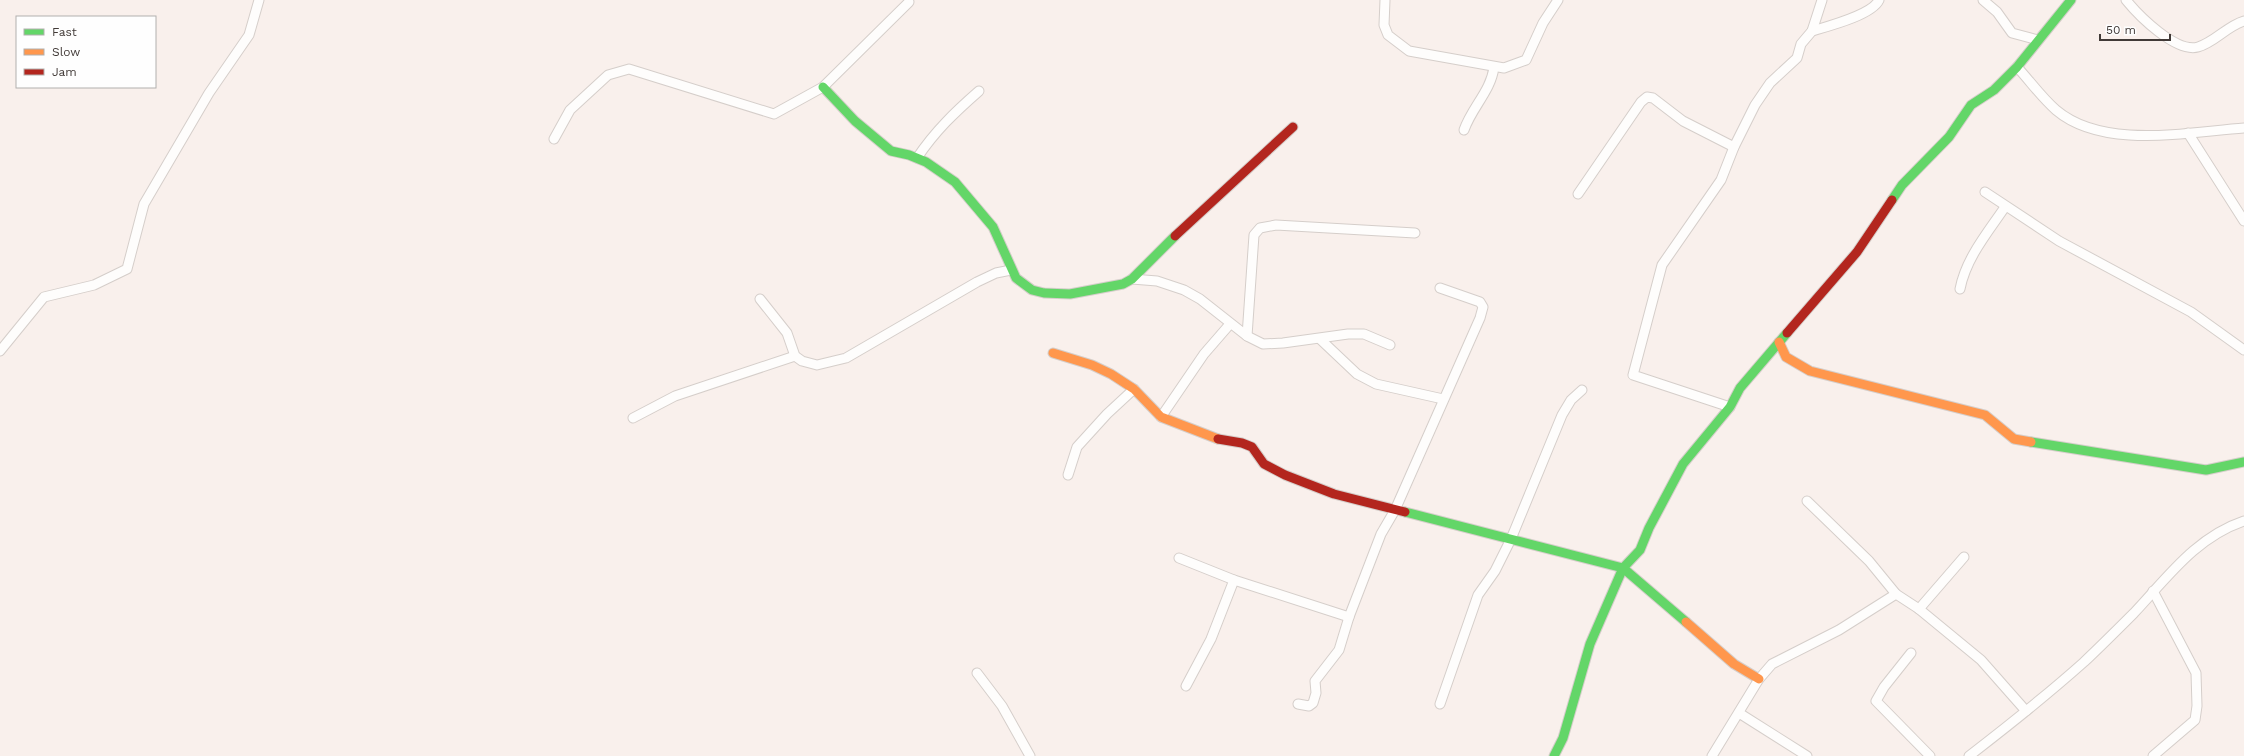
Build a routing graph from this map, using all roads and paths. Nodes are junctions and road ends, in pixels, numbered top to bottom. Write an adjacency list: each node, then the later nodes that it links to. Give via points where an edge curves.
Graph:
1 (259, 0): 40 (street, via 249,35 209,93 144,204 127,269 94,285 44,297)
2 (1385, 0): 13 (street, via 1384,25 1388,35 1409,51)
3 (1558, 0): 13 (street, via 1543,23 1526,60 1509,68)
4 (1822, 0): 11 (street)
5 (1879, 0): 11 (street, via 1876,7 1862,14)
6 (1983, 0): 12 (street, via 2012,33)
7 (2071, 0): 12 (street)
8 (2126, 0): 10 (street, via 2139,16 2176,44 2190,48 2199,47)
9 (909, 2): 15 (street)
10 (2244, 22)
11 (1812, 31): 22 (street, via 1801,44 1797,58 1766,89 1755,105)
12 (2038, 40): 14 (street)
13 (1494, 67): 19 (street, via 1490,84 1469,116)
14 (2017, 67): 20 (street, via 2056,110 2088,127 2119,134); 37 (street, via 1994,90 1971,105 1949,137 1902,185 1857,252)
15 (823, 87): 21 (street, via 774,114 629,69 608,75 570,110); 23 (street, via 854,122 893,153)
16 (979, 91): 23 (street, via 948,118)
17 (1293, 127): 30 (street)
18 (2244, 128): 20 (street)
19 (1464, 130)
20 (2188, 133): 27 (street)
21 (554, 139)
22 (1734, 147): 25 (street, via 1710,136 1653,98 1647,97); 46 (street, via 1721,180 1662,265 1633,375)
23 (917, 158): 29 (street, via 948,175 966,195 996,231)
24 (1985, 192): 26 (street)
25 (1578, 194)
26 (2005, 207): 32 (street, via 1966,268); 39 (street, via 2059,241 2191,312)
27 (2244, 221)
28 (1415, 233): 35 (street, via 1276,225 1260,228 1253,241)
29 (1011, 270): 30 (street, via 1020,282 1059,296 1123,284); 42 (street, via 996,273 977,282 846,358 818,364 802,361)
30 (1132, 279): 34 (street, via 1157,281 1184,290 1215,310)
31 (1440, 288): 45 (street, via 1471,297 1483,307)
32 (1960, 289)
33 (760, 299): 42 (street, via 787,333)
34 (1230, 324): 35 (street); 47 (street, via 1204,354)
35 (1247, 336): 36 (street, via 1263,344)
36 (1320, 339): 38 (street, via 1364,334); 45 (street, via 1357,374 1376,384)
37 (1780, 342): 46 (street, via 1740,388); 49 (street, via 1786,358 1810,371 1985,415 2014,439 2206,470)
38 (1390, 345)
39 (2244, 350)
40 (0, 351)
41 (1053, 353): 43 (street, via 1092,365)
42 (796, 356): 48 (street, via 675,396)
43 (1134, 389): 47 (street); 50 (street, via 1077,447)
44 (1582, 390): 54 (street, via 1571,400 1562,415)
45 (1443, 399): 52 (street)
46 (1730, 407): 57 (street, via 1684,464 1649,528 1640,550)
47 (1161, 417): 52 (street, via 1212,438 1242,442 1252,447 1264,464 1285,476 1334,494)
48 (633, 418)
49 (2244, 462)
50 (1068, 475)
51 (1807, 501): 60 (street, via 1869,561)
52 (1395, 510): 54 (street); 62 (street, via 1381,534)
53 (2244, 521): 59 (street, via 2225,527 2205,541 2170,571)
54 (1511, 539): 57 (street); 68 (street, via 1495,572 1478,595)
55 (1964, 557): 61 (street)
56 (1179, 558): 58 (street)
57 (1623, 568): 65 (street, via 1734,664); 72 (street, via 1590,644 1564,729 1564,738)
58 (1234, 580): 62 (street); 66 (street, via 1211,640)
59 (2153, 591): 69 (street, via 2084,662); 77 (street, via 2196,674 2198,689 2195,720)
60 (1896, 594): 61 (street); 65 (street, via 1839,630 1772,664)
61 (1919, 609): 69 (street, via 1981,660)
62 (1349, 617): 67 (street, via 1339,650 1315,681 1316,693 1313,703 1308,706)
63 (1911, 653): 75 (street, via 1876,701)
64 (978, 673): 71 (street, via 1002,706)
65 (1759, 680): 70 (street)
66 (1186, 686)
67 (1298, 704)
68 (1440, 704)
69 (2026, 711): 76 (street)
70 (1738, 713): 73 (street); 74 (street)
71 (1030, 756)
72 (1554, 756)
73 (1712, 756)
74 (1807, 756)
75 (1930, 756)
76 (1969, 756)
77 (2152, 756)

